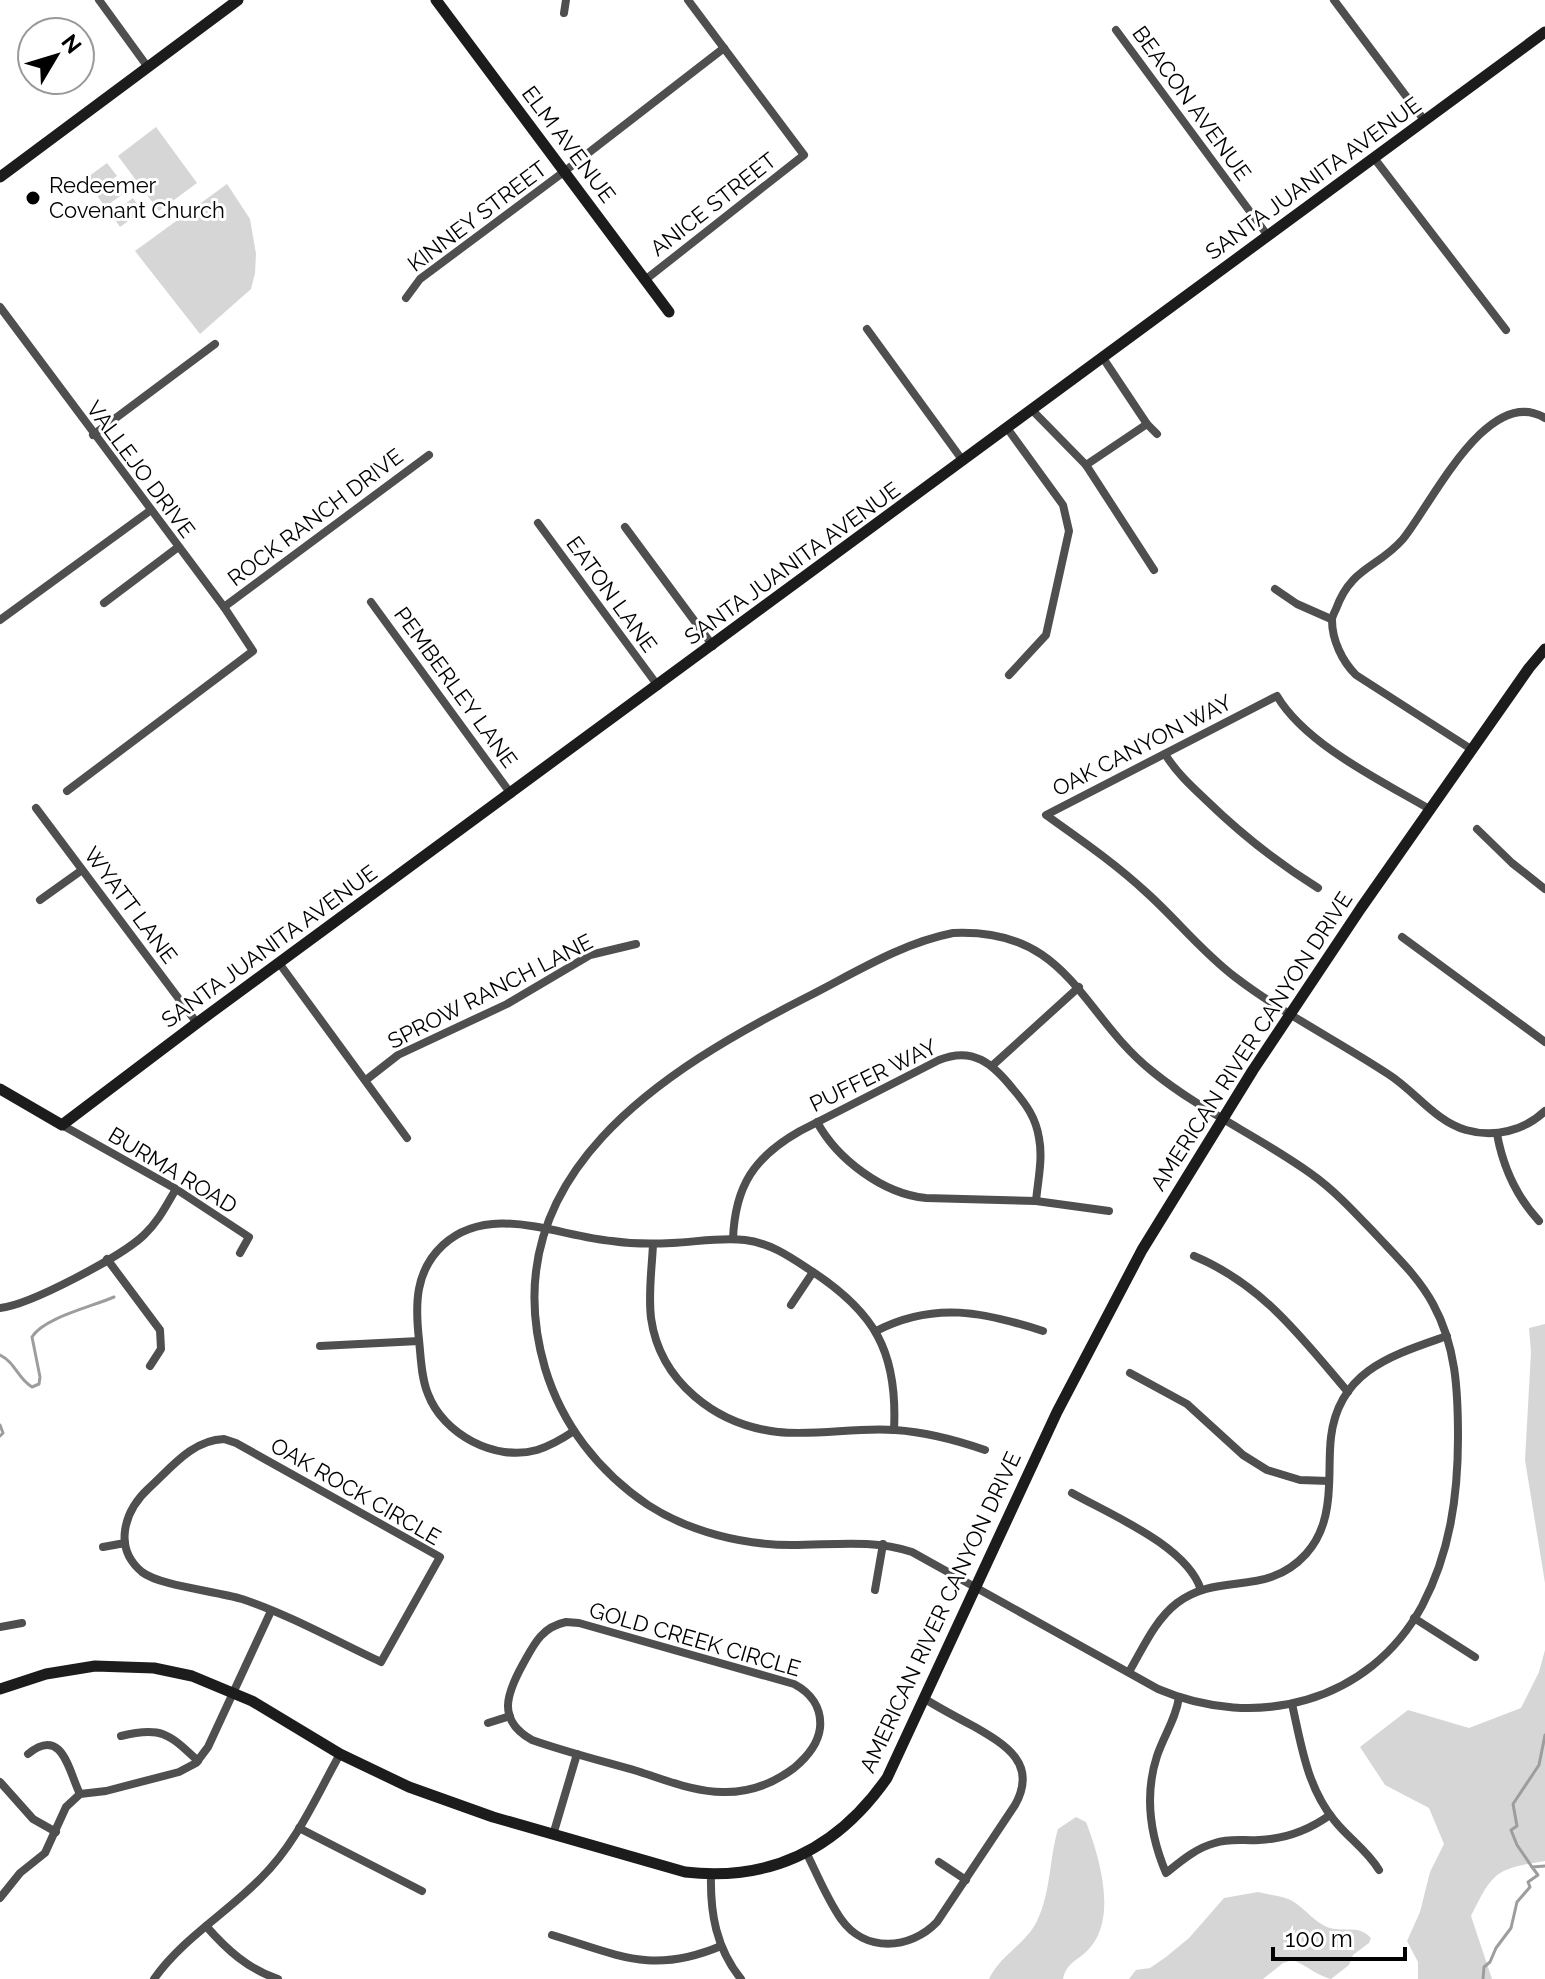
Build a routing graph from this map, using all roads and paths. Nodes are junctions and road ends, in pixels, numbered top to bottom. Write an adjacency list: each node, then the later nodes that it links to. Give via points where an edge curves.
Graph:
1 (99, 0): 11 (street)
2 (238, 0): 11 (street)
3 (436, 0): 14 (street, ELM AVENUE)
4 (566, 0): 7 (street)
5 (688, 0): 10 (street)
6 (1334, 0): 12 (street)
7 (564, 13)
8 (1116, 30): 16 (street, BEACON AVENUE)
9 (1545, 32): 12 (street, SANTA JUANITA AVENUE)
10 (724, 48): 14 (street, KINNEY STREET); 17 (street, ANICE STREET, via 804,155)
11 (147, 66): 15 (street)
12 (1424, 120): 13 (street, SANTA JUANITA AVENUE)
13 (1374, 158): 16 (street, SANTA JUANITA AVENUE); 22 (street)
14 (565, 171): 17 (street, ELM AVENUE); 18 (street, KINNEY STREET, via 420,279)
15 (0, 177)
16 (1268, 236): 24 (street, SANTA JUANITA AVENUE)
17 (645, 280): 20 (street, ELM AVENUE)
18 (406, 298)
19 (0, 307): 30 (street, VALLEJO DRIVE)
20 (669, 312)
21 (867, 329): 32 (street)
22 (1506, 330)
23 (215, 344): 30 (street)
24 (1103, 358): 25 (street, SANTA JUANITA AVENUE); 27 (street)
25 (1032, 410): 28 (street, SANTA JUANITA AVENUE); 33 (street)
26 (1545, 418): 43 (street, via 1533,412 1514,413 1477,437 1399,543 1348,584)
27 (1147, 424): 29 (street); 33 (street)
28 (1007, 428): 32 (street, SANTA JUANITA AVENUE); 47 (street, via 1063,505 1069,531 1046,635)
29 (1157, 434)
30 (93, 435): 34 (street, VALLEJO DRIVE)
31 (429, 455): 42 (street, ROCK RANCH DRIVE)
32 (963, 461): 45 (street, SANTA JUANITA AVENUE)
33 (1086, 465): 38 (street)
34 (151, 510): 37 (street, VALLEJO DRIVE); 44 (street)
35 (538, 523): 48 (street, EATON LANE)
36 (625, 527): 45 (street)
37 (177, 548): 41 (street); 42 (street, VALLEJO DRIVE)
38 (1154, 570)
39 (1275, 589): 43 (street)
40 (371, 602): 52 (street, PEMBERLEY LANE)
41 (104, 603)
42 (224, 607): 51 (street, VALLEJO DRIVE, via 253,651)
43 (1331, 619): 49 (street, via 1337,646 1356,675)
44 (0, 620)
45 (713, 646): 48 (street, SANTA JUANITA AVENUE)
46 (1545, 649): 49 (street, AMERICAN RIVER CANYON DRIVE)
47 (1009, 675)
48 (658, 686): 52 (street, SANTA JUANITA AVENUE)
49 (1471, 749): 54 (street, AMERICAN RIVER CANYON DRIVE)
50 (1165, 754): 54 (street, OAK CANYON WAY, via 1277,696 1310,733); 57 (street, via 1236,829); 64 (street, OAK CANYON WAY, via 1046,815 1140,886 1216,962)
51 (67, 791)
52 (511, 794): 62 (street, SANTA JUANITA AVENUE)
53 (36, 808): 56 (street, WYATT LANE)
54 (1431, 810): 64 (street, AMERICAN RIVER CANYON DRIVE)
55 (1477, 829): 58 (street)
56 (82, 870): 59 (street); 65 (street, WYATT LANE)
57 (1318, 888)
58 (1545, 889)
59 (40, 900)
60 (1402, 937): 66 (street)
61 (636, 944): 68 (street, SPROW RANCH LANE, via 590,955 507,1004 398,1055)
62 (279, 963): 65 (street, SANTA JUANITA AVENUE); 68 (street)
63 (1079, 987): 67 (street); 71 (street, via 1136,1057); 80 (street, via 1044,956 1004,938 953,933 910,945 732,1036 631,1108 579,1162)
64 (1291, 1013): 71 (street, AMERICAN RIVER CANYON DRIVE); 74 (street, via 1391,1076 1451,1124)
65 (197, 1023): 73 (street, SANTA JUANITA AVENUE)
66 (1545, 1042)
67 (993, 1065): 72 (street, PUFFER WAY, via 967,1055 946,1057); 77 (street, via 1026,1105 1037,1128)
68 (366, 1080): 75 (street)
69 (0, 1089): 73 (street)
70 (1545, 1111): 74 (street)
71 (1222, 1117): 91 (street, via 1311,1173 1345,1203 1422,1286); 105 (street, AMERICAN RIVER CANYON DRIVE, via 1105,1318)
72 (817, 1122): 77 (street, via 837,1151 901,1193); 81 (street, PUFFER WAY, via 779,1145 750,1174 735,1205)
73 (62, 1125): 76 (street, BURMA ROAD)
74 (1497, 1134): 79 (street, via 1511,1183)
75 (407, 1138)
76 (176, 1189): 83 (street, BURMA ROAD, via 249,1237); 85 (street, via 152,1227)
77 (1036, 1201): 78 (street)
78 (1109, 1211)
79 (1539, 1221)
80 (546, 1230): 82 (street); 92 (street, via 489,1224 464,1231 442,1246 419,1284); 98 (street, via 537,1276 538,1335 551,1384)
81 (733, 1239): 82 (street); 86 (street, via 769,1245)
82 (653, 1244): 97 (street, via 653,1329 668,1366 699,1401 730,1420 763,1430)
83 (240, 1253)
84 (1194, 1256): 96 (street, via 1231,1273 1268,1301)
85 (107, 1259): 88 (street, via 37,1297); 94 (street, via 160,1330 161,1349)
86 (813, 1272): 87 (street); 89 (street, via 848,1297)
87 (791, 1305)
88 (0, 1308)
89 (876, 1331): 90 (street, via 940,1312 985,1314); 97 (street, via 893,1375)
90 (1043, 1331)
91 (1447, 1336): 96 (street, via 1386,1359); 109 (street, via 1458,1394 1457,1490 1443,1556)
92 (419, 1341): 93 (street); 98 (street, via 427,1393 440,1416 459,1433 494,1450 520,1453 553,1444)
93 (320, 1346)
94 (150, 1366)
95 (1130, 1373): 100 (street, via 1187,1404 1267,1470)
96 (1348, 1392): 100 (street, via 1334,1424)
97 (894, 1430): 99 (street)
98 (574, 1431): 103 (street, via 630,1492 688,1525 761,1543)
99 (985, 1450)
100 (1329, 1481): 107 (street, via 1325,1521 1297,1563 1263,1581)
101 (1072, 1493): 107 (street, via 1177,1554)
102 (125, 1543): 104 (street); 108 (street, OAK ROCK CIRCLE, via 136,1565 152,1578); 108 (street, OAK ROCK CIRCLE, via 126,1520 135,1501 197,1445 224,1439 440,1557 381,1662)
103 (883, 1544): 105 (street, via 927,1559); 106 (street)
104 (103, 1547)
105 (976, 1586): 113 (street); 117 (street, AMERICAN RIVER CANYON DRIVE)
106 (875, 1590)
107 (1201, 1590): 113 (street, via 1160,1619)
108 (271, 1611): 115 (street)
109 (1414, 1618): 112 (street); 118 (street, via 1365,1671)
110 (22, 1623): 111 (street)
111 (0, 1627)
112 (1475, 1657)
113 (1129, 1672): 116 (street)
114 (0, 1689): 115 (street, AMERICAN RIVER CANYON DRIVE, via 75,1668 124,1666 173,1672)
115 (234, 1692): 123 (street, AMERICAN RIVER CANYON DRIVE); 125 (street)
116 (1179, 1697): 118 (street, via 1243,1709); 128 (street, via 1150,1791 1154,1840 1166,1873 1210,1844 1283,1837)
117 (925, 1699): 132 (street, AMERICAN RIVER CANYON DRIVE, via 875,1795 846,1826); 136 (street, via 1003,1743 1022,1772 1019,1799)
118 (1292, 1704): 128 (street, via 1308,1772)
119 (510, 1716): 120 (street); 124 (street, GOLD CREEK CIRCLE, via 524,1736); 124 (street, GOLD CREEK CIRCLE, via 511,1685 535,1643 549,1628 566,1622 788,1681 806,1691 819,1715 819,1736 803,1759 779,1778 743,1791 697,1789)
120 (488, 1723)
121 (121, 1736): 125 (street, via 159,1731)
122 (28, 1754): 127 (street, via 42,1746 61,1751)
123 (340, 1754): 129 (street); 131 (street, AMERICAN RIVER CANYON DRIVE, via 448,1802)
124 (577, 1754): 131 (street)
125 (198, 1761): 127 (street, via 179,1772)
126 (0, 1782): 130 (street, via 33,1819)
127 (80, 1794): 130 (street, via 66,1807)
128 (1330, 1815): 134 (street)
129 (299, 1828): 137 (street); 139 (street, via 268,1872)
130 (56, 1832): 138 (street, via 45,1853)
131 (553, 1835): 135 (street, AMERICAN RIVER CANYON DRIVE, via 665,1868)
132 (806, 1852): 135 (street, AMERICAN RIVER CANYON DRIVE, via 752,1871); 136 (street, via 839,1917 875,1943 893,1945 923,1935)
133 (939, 1862): 136 (street)
134 (1379, 1870)
135 (711, 1874): 141 (street, via 713,1919)
136 (966, 1880)
137 (422, 1891)
138 (0, 1898)
139 (206, 1926): 142 (street); 143 (street, via 232,1954)
140 (552, 1935): 141 (street, via 655,1962 687,1959)
141 (721, 1946): 144 (street)
142 (154, 1979)
143 (278, 1979)
144 (741, 1979)

